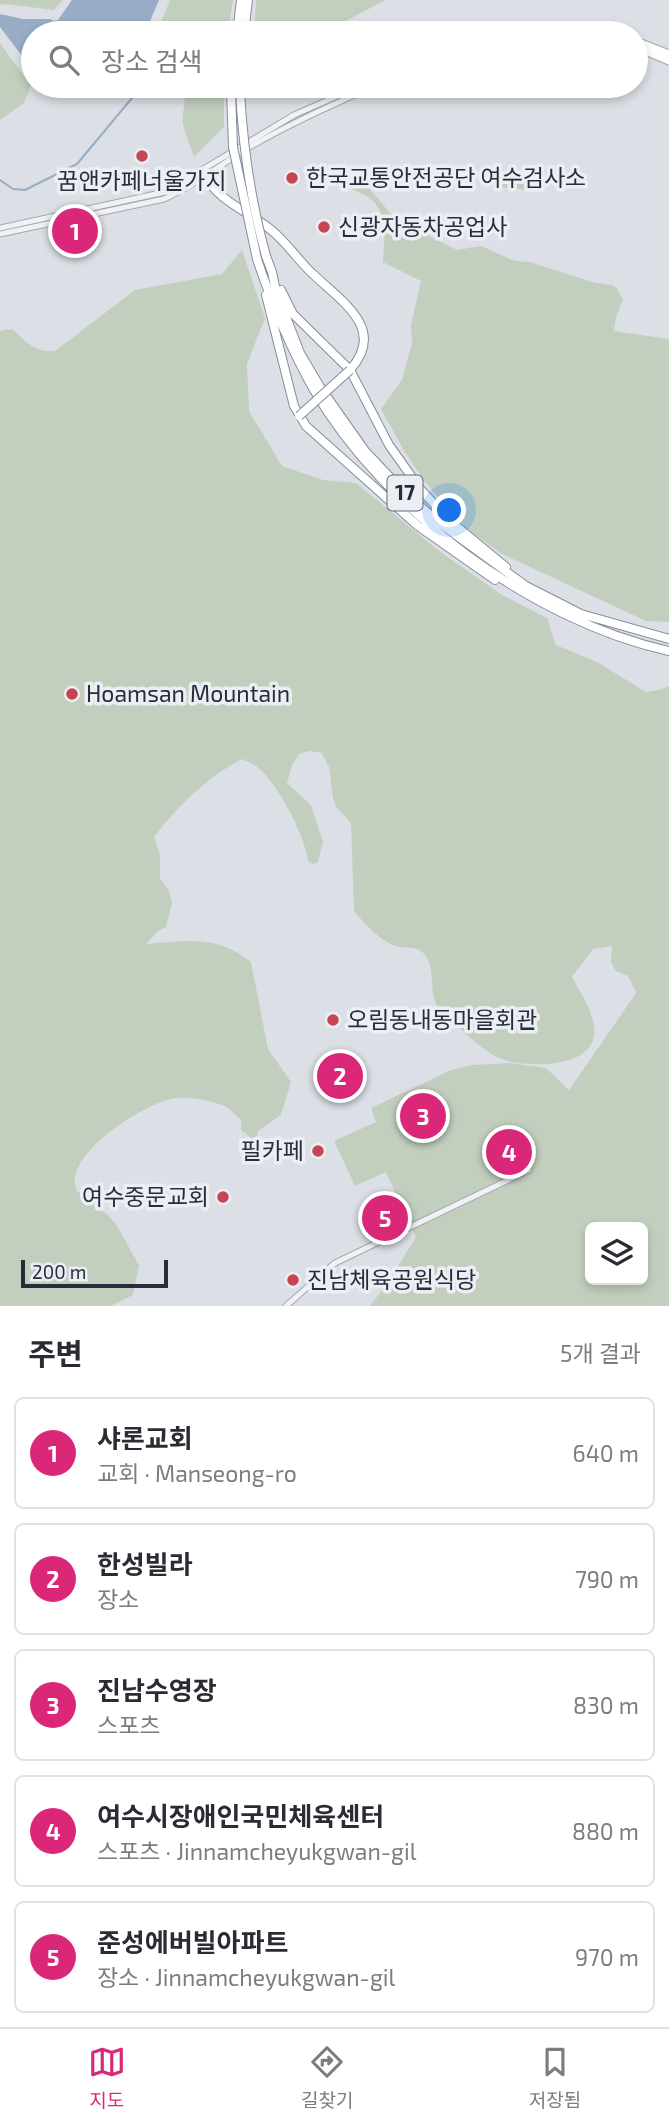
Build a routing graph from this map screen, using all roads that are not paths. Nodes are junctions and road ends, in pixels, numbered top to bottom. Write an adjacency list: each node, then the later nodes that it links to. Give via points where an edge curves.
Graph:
1 (241, 0): 3 (highway)
2 (248, 0): 4 (highway)
3 (238, 21)
4 (245, 21)
5 (648, 46): 7 (main road)
6 (648, 52): 8 (main road)
7 (669, 54)
8 (669, 61)
9 (236, 98): 15 (highway, 17, bridge, via 233,147)
10 (332, 98): 12 (street, via 294,115)
11 (348, 98): 12 (street, via 296,121)
12 (203, 174): 13 (street, via 155,195); 14 (street, via 164,199); 18 (highway, via 223,199 282,239 357,317 364,348)
13 (0, 228)
14 (0, 234)
15 (262, 258): 16 (highway, 17); 17 (highway, 17)
16 (272, 272): 18 (highway, via 293,314); 20 (highway, 17, via 300,353 365,451 438,522)
17 (262, 274): 19 (highway); 20 (highway, 17, via 295,355 359,454 433,527)
18 (351, 370): 19 (highway, bridge); 20 (highway, via 389,445 421,490 515,575)
19 (299, 416): 20 (highway, via 418,526 493,579)
20 (523, 589): 21 (highway, 17, via 582,614); 22 (highway, 17, via 564,614)
21 (669, 639)
22 (669, 651)
23 (529, 1170): 24 (street, via 335,1263)
24 (286, 1306)

